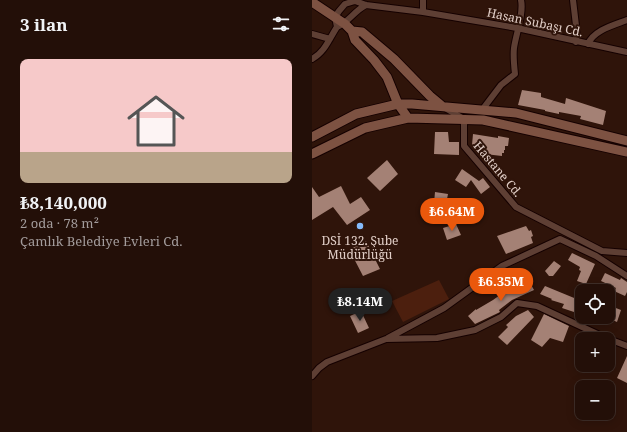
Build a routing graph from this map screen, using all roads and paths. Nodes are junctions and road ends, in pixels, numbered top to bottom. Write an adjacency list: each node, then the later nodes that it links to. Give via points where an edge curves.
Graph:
1 (423, 0): 6 (street)
2 (521, 0): 10 (street)
3 (573, 0): 14 (street)
4 (312, 2): 7 (main road)
5 (366, 5): 6 (street, Hasan Subaşı Cd.); 7 (street, Hasan Subaşı Cd., via 355,1 348,2 341,7); 9 (street)
6 (423, 12): 10 (street, Hasan Subaşı Cd.)
7 (335, 17): 9 (main road)
8 (627, 20): 15 (street, via 596,33)
9 (341, 25): 11 (main road); 13 (street)
10 (517, 28): 14 (street, Hasan Subaşı Cd.); 20 (street, via 514,50 515,74 501,85)
11 (352, 31): 18 (main road, via 355,40 387,77); 19 (main road, via 362,32 389,54)
12 (312, 34): 13 (street)
13 (330, 39): 17 (street, via 322,52)
14 (576, 42): 15 (street, Hasan Subaşı Cd.)
15 (588, 44): 16 (street, Hasan Subaşı Cd.)
16 (627, 52)
17 (312, 59)
18 (398, 104): 19 (main road); 21 (main road); 23 (main road, via 356,114)
19 (442, 106): 20 (main road); 22 (street)
20 (482, 110): 24 (main road, via 516,113)
21 (408, 118): 22 (main road); 26 (main road, via 365,128)
22 (464, 119): 25 (main road, via 483,120); 27 (street, Hastane Cd., via 464,146 516,207)
23 (312, 137)
24 (627, 141)
25 (627, 152)
26 (312, 154)
27 (602, 251): 28 (street, Hastane Cd.); 29 (street)
28 (627, 253)
29 (596, 256): 30 (street); 31 (street, via 560,239 502,266 444,308)
30 (627, 276)
31 (386, 338): 32 (street, via 437,338 475,330 501,317 517,302 537,306); 33 (street, via 327,362)
32 (627, 346)
33 (312, 376)

